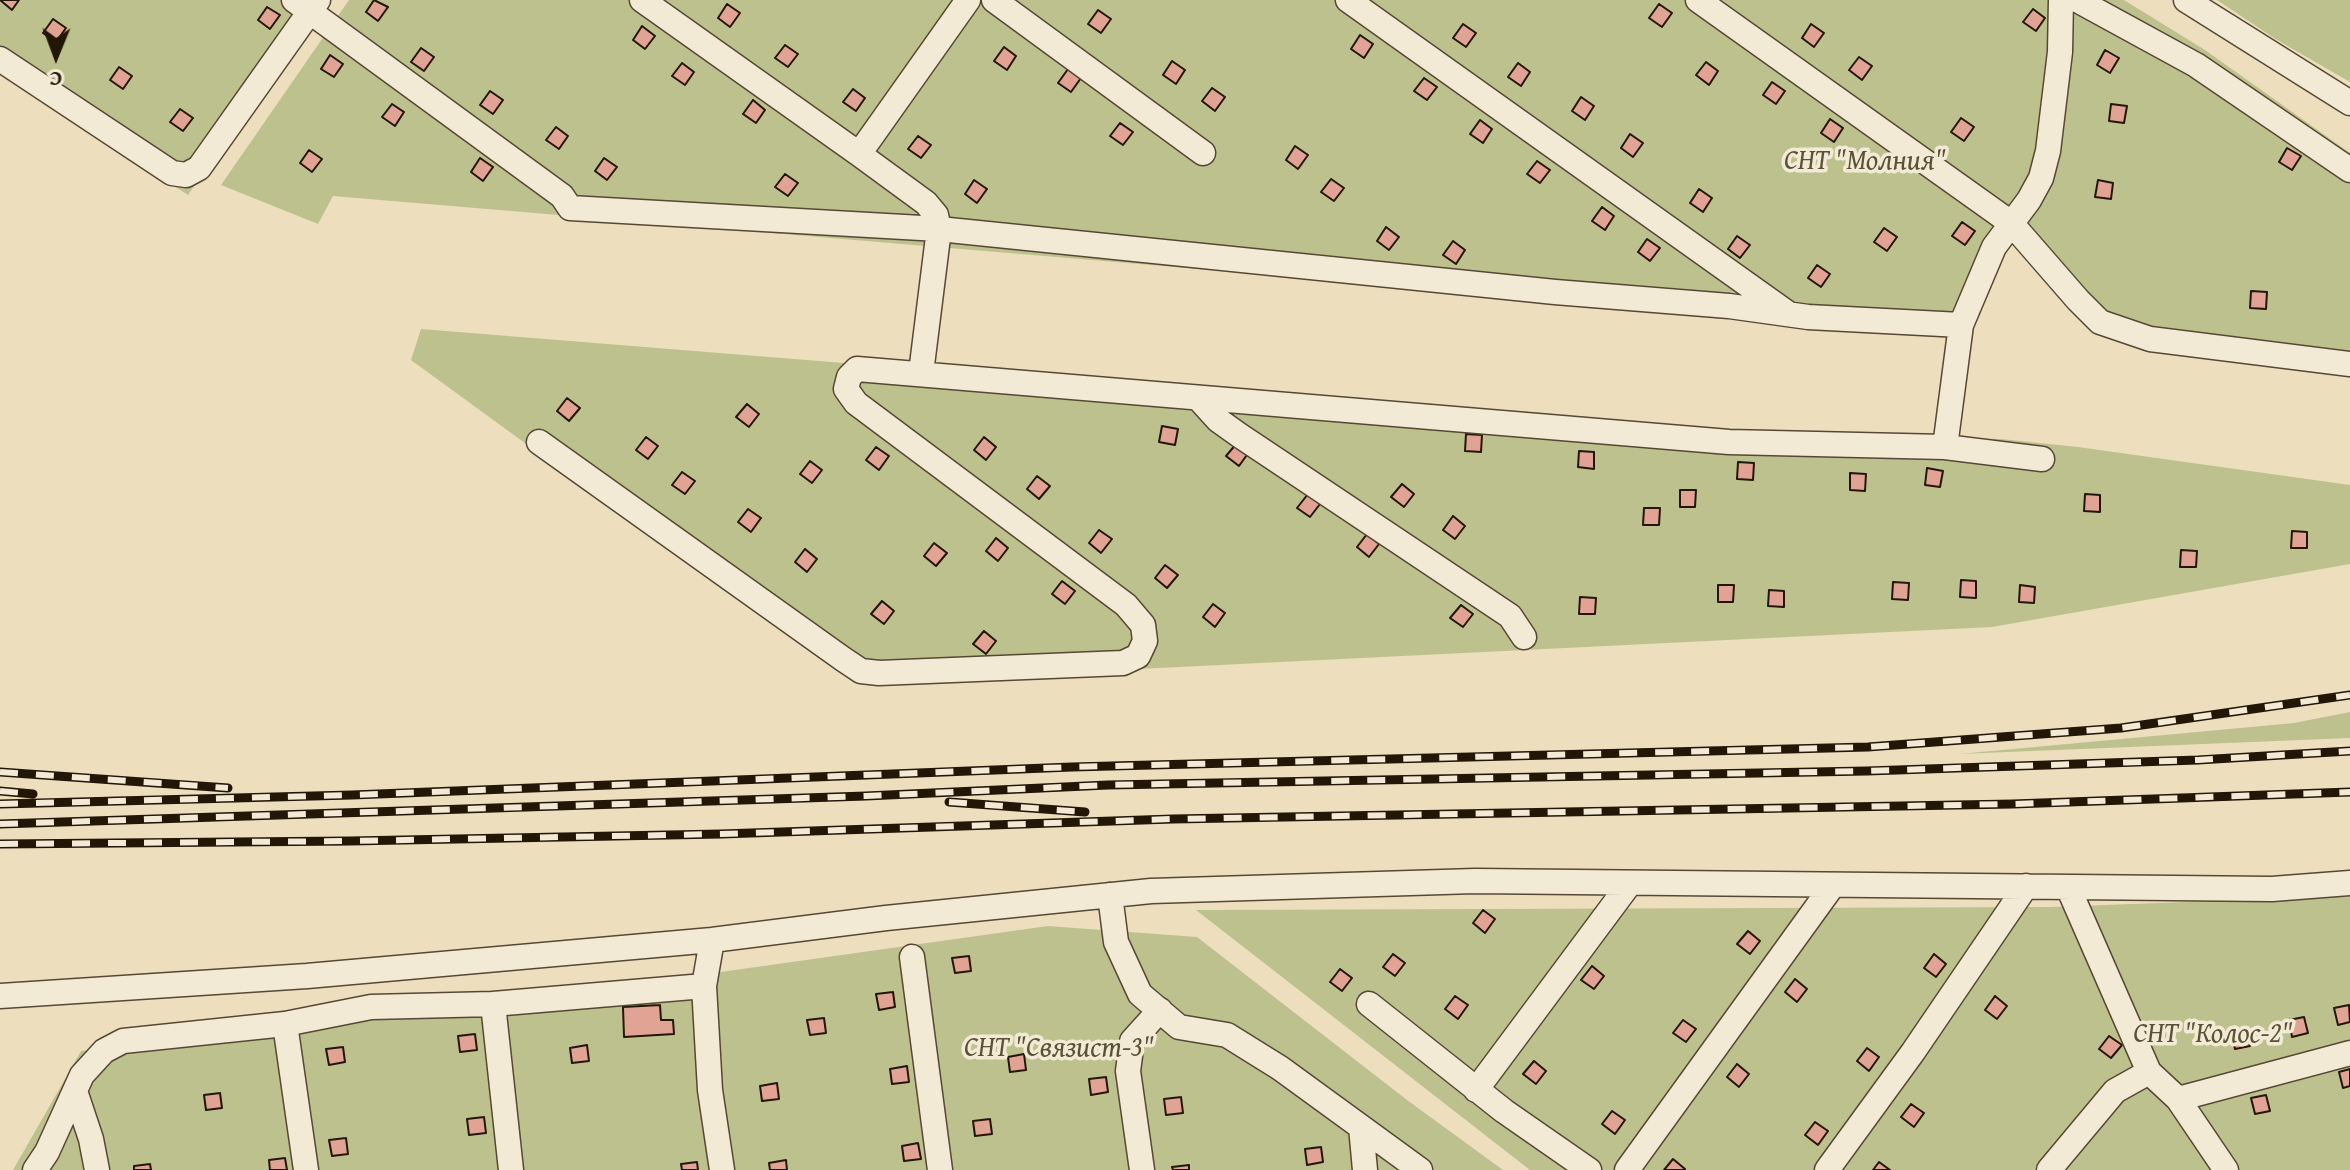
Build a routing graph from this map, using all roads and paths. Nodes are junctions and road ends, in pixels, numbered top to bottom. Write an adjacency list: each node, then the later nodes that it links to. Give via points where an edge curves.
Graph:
1 (642, 0): 13 (street)
2 (968, 0): 13 (street)
3 (994, 0): 12 (street)
4 (1348, 0): 17 (street)
5 (1698, 0): 15 (street)
6 (2061, 0): 15 (street, via 2048,151 2041,178)
7 (2077, 0): 14 (street, via 2196,65)
8 (2186, 0): 11 (street)
9 (307, 4): 10 (street, via 199,168 186,175 172,173); 16 (street, via 562,196 570,208)
10 (0, 59)
11 (2350, 103)
12 (1203, 153)
13 (859, 154): 16 (street, via 926,203)
14 (2350, 170)
15 (2011, 223): 18 (street, via 1994,247); 19 (street, via 2078,300 2112,327 2150,339)
16 (939, 229): 17 (street); 20 (street)
17 (1789, 314): 18 (street)
18 (1961, 325): 23 (street)
19 (2350, 364)
20 (921, 373): 21 (street); 22 (street, via 857,369 846,389 856,403 1126,605 1143,625 1145,641 1138,656 1123,663 861,671)
21 (1199, 399): 23 (street, via 1729,442); 25 (street, via 1239,435 1510,616)
22 (539, 442)
23 (1945, 447): 24 (street)
24 (2042, 459)
25 (1524, 637)
26 (1630, 883): 28 (street); 31 (street, via 1475,881); 42 (street)
27 (2350, 883): 30 (street, via 2272,889)
28 (1833, 885): 29 (street); 56 (street)
29 (2026, 886): 30 (street); 57 (street)
30 (2068, 887): 41 (street)
31 (1110, 895): 32 (street); 38 (street, via 1116,942 1140,994)
32 (712, 940): 34 (street); 35 (street, via 307,976)
33 (912, 957): 51 (street)
34 (704, 986): 36 (street); 50 (street, via 710,1090)
35 (0, 996)
36 (493, 1004): 39 (street, via 371,1007); 49 (street)
37 (1369, 1004): 42 (street)
38 (1160, 1010): 45 (street, via 1179,1027 1227,1035); 52 (street, via 1132,1041 1128,1071)
39 (285, 1024): 43 (street, via 123,1041 104,1051); 48 (street)
40 (2350, 1053): 44 (street)
41 (2149, 1072): 44 (street); 58 (street, via 2115,1091)
42 (1476, 1090): 55 (street)
43 (75, 1091): 46 (street); 47 (street)
44 (2178, 1099): 59 (street)
45 (1361, 1127): 53 (street); 54 (street)
46 (35, 1170)
47 (97, 1170)
48 (306, 1170)
49 (511, 1170)
50 (722, 1170)
51 (940, 1170)
52 (1142, 1170)
53 (1365, 1170)
54 (1420, 1170)
55 (1589, 1170)
56 (1627, 1170)
57 (1827, 1170)
58 (2049, 1170)
59 (2226, 1170)

